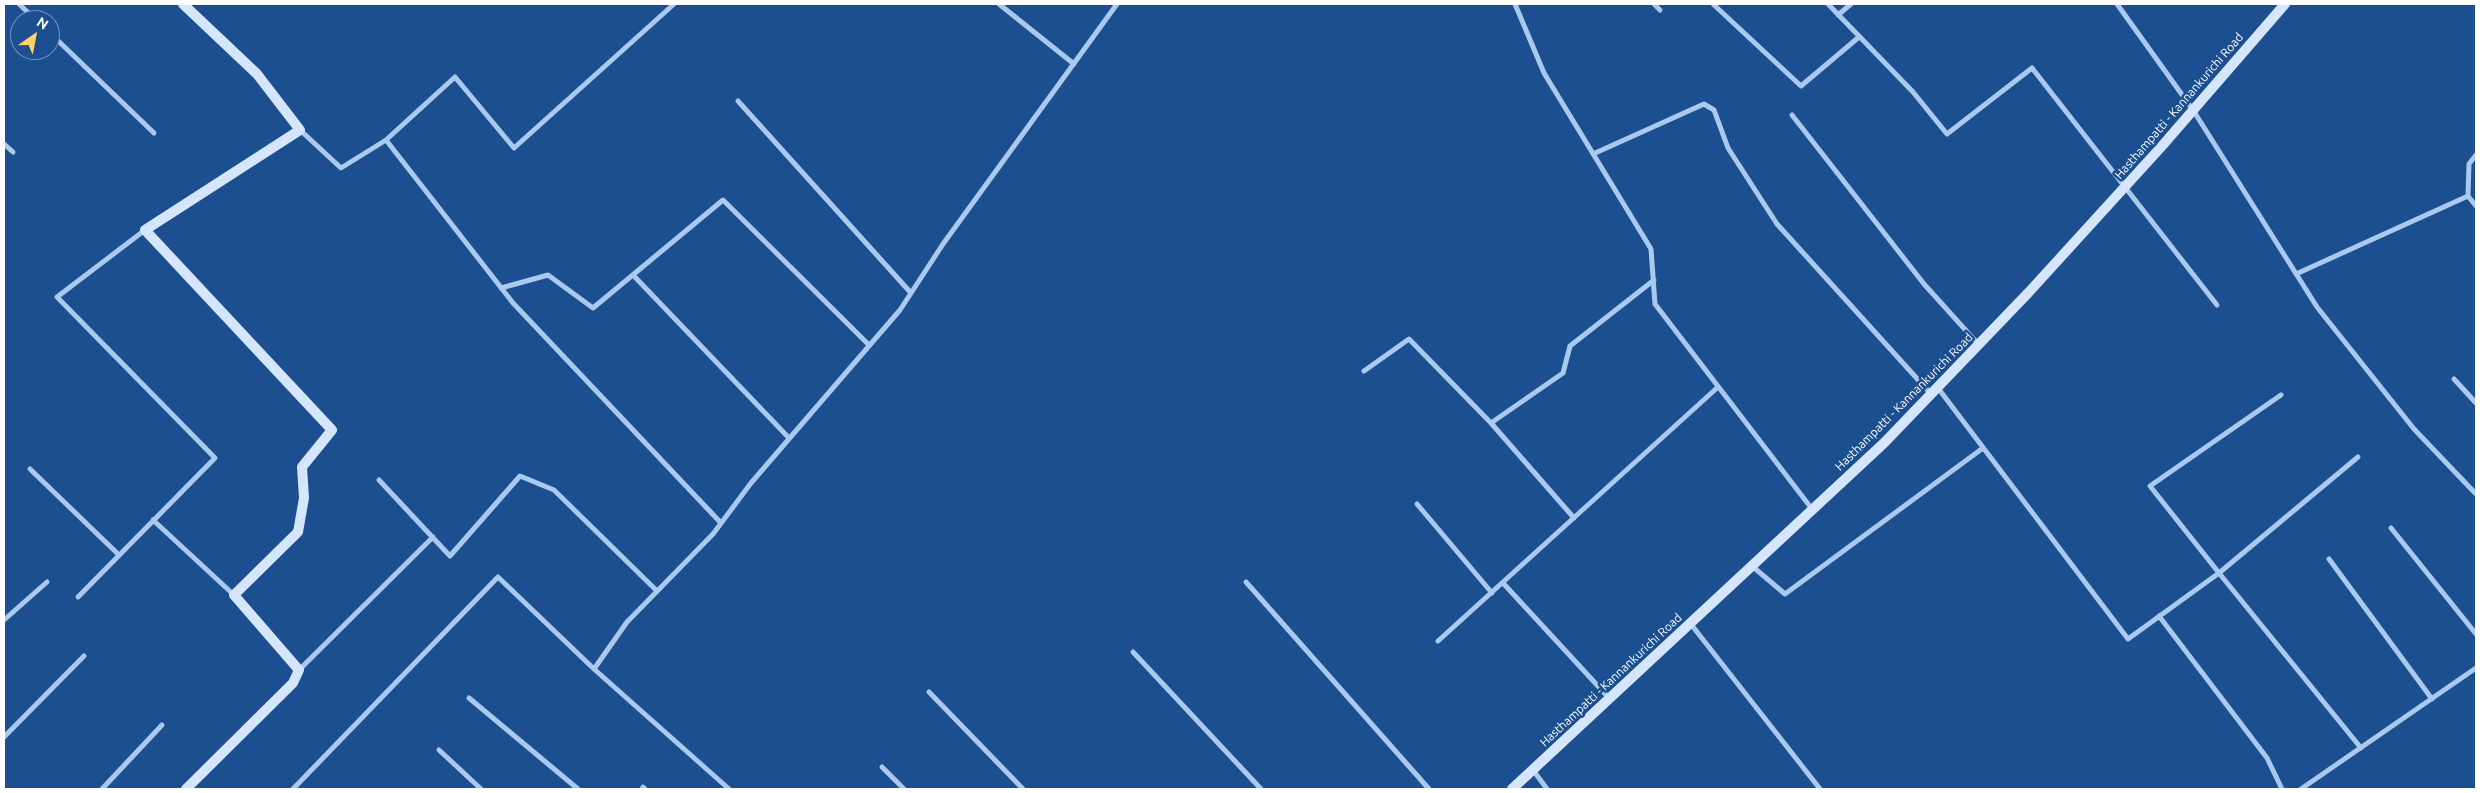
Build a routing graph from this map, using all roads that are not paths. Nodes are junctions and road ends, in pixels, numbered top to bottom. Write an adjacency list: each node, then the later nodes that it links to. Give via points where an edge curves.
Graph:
1 (183, 4): 20 (main road, via 257,74)
2 (674, 4): 22 (street, via 514,148 455,77)
3 (999, 4): 16 (street)
4 (1117, 4): 16 (street)
5 (1515, 4): 25 (street, via 1544,73)
6 (1654, 4): 12 (street)
7 (1714, 4): 14 (street, via 1801,86)
8 (1828, 4): 13 (street)
9 (1851, 4): 13 (street)
10 (2117, 4): 18 (street)
11 (2285, 4): 18 (main road, Hasthampatti - Kannankurichi Road)
12 (1660, 10)
13 (1838, 15): 14 (street)
14 (1859, 37): 27 (street, via 1947,134 2032,68)
15 (60, 43): 21 (street)
16 (1074, 64): 35 (street)
17 (738, 100): 35 (street)
18 (2193, 110): 27 (main road, Hasthampatti - Kannankurichi Road); 31 (street)
19 (1792, 115): 38 (street, via 1924,284)
20 (300, 130): 22 (street, via 341,168); 30 (main road)
21 (154, 133)
22 (386, 140): 34 (street)
23 (4, 144): 24 (street)
24 (13, 152)
25 (1593, 154): 33 (street, via 1651,249); 42 (street, via 1704,104 1714,110 1728,148 1776,224)
26 (2476, 155): 28 (street, via 2469,164)
27 (2125, 188): 36 (street); 38 (main road, Hasthampatti - Kannankurichi Road)
28 (2468, 196): 29 (street); 31 (street)
29 (2476, 206)
30 (145, 230): 55 (street, via 58,296 216,458); 68 (main road, via 332,430 302,467 304,498 298,532)
31 (2296, 274): 51 (street, via 2317,307 2414,429)
32 (633, 275): 34 (street, via 593,308 548,275); 37 (street, via 723,200); 46 (street)
33 (1654, 280): 41 (street, via 1655,304); 45 (street, via 1570,346 1562,373)
34 (501, 288): 56 (street)
35 (911, 293): 37 (street)
36 (2217, 305)
37 (869, 345): 46 (street)
38 (1979, 345): 42 (main road, Hasthampatti - Kannankurichi Road)
39 (1364, 371): 45 (street, via 1408,339)
40 (2454, 379): 44 (street)
41 (1718, 387): 53 (street); 54 (street)
42 (1934, 391): 47 (street); 53 (main road, Hasthampatti - Kannankurichi Road)
43 (2281, 395): 62 (street, via 2150,486)
44 (2476, 403)
45 (1491, 423): 54 (street)
46 (789, 438): 56 (street)
47 (1983, 448): 61 (street, via 1785,594); 70 (street, via 2128,639)
48 (2358, 458): 62 (street)
49 (30, 470): 59 (street)
50 (379, 480): 58 (street)
51 (2476, 494)
52 (1417, 504): 67 (street)
53 (1812, 510): 61 (main road, Hasthampatti - Kannankurichi Road)
54 (1574, 518): 65 (street)
55 (153, 520): 59 (street); 68 (street)
56 (721, 523): 66 (street)
57 (2391, 528): 73 (street)
58 (433, 537): 66 (street, via 450,556 520,476 554,490); 79 (street)
59 (119, 555): 69 (street)
60 (2329, 559): 83 (street)
61 (1752, 566): 72 (main road, Hasthampatti - Kannankurichi Road)
62 (2219, 573): 70 (street); 86 (street)
63 (47, 582): 71 (street)
64 (1246, 582): 99 (street)
65 (1503, 583): 67 (street); 82 (street)
66 (657, 591): 78 (street, via 626,622)
67 (1492, 593): 74 (street)
68 (234, 595): 79 (main road)
69 (78, 597)
70 (2159, 616): 103 (street, via 2267,758)
71 (4, 620)
72 (1690, 623): 82 (main road, Hasthampatti - Kannankurichi Road); 102 (street)
73 (2476, 634)
74 (1438, 641)
75 (1133, 652): 98 (street)
76 (84, 656): 85 (street)
77 (2476, 668): 83 (street)
78 (594, 669): 92 (street, via 498,577); 95 (street)
79 (299, 670): 91 (main road, via 293,683)
80 (929, 692): 97 (street)
81 (469, 698): 94 (street)
82 (1609, 699): 89 (main road, Hasthampatti - Kannankurichi Road)
83 (2432, 699): 86 (street)
84 (162, 724): 90 (street)
85 (4, 737)
86 (2361, 748): 104 (street)
87 (439, 750): 93 (street)
88 (882, 767): 96 (street)
89 (1533, 770): 100 (main road, Hasthampatti - Kannankurichi Road); 101 (street)
90 (102, 789)
91 (186, 789)
92 (293, 789)
93 (481, 789)
94 (578, 789)
95 (729, 789)
96 (904, 789)
97 (1023, 789)
98 (1261, 789)
99 (1429, 789)
100 (1512, 789)
101 (1547, 789)
102 (1820, 789)
103 (2282, 789)
104 (2301, 789)

